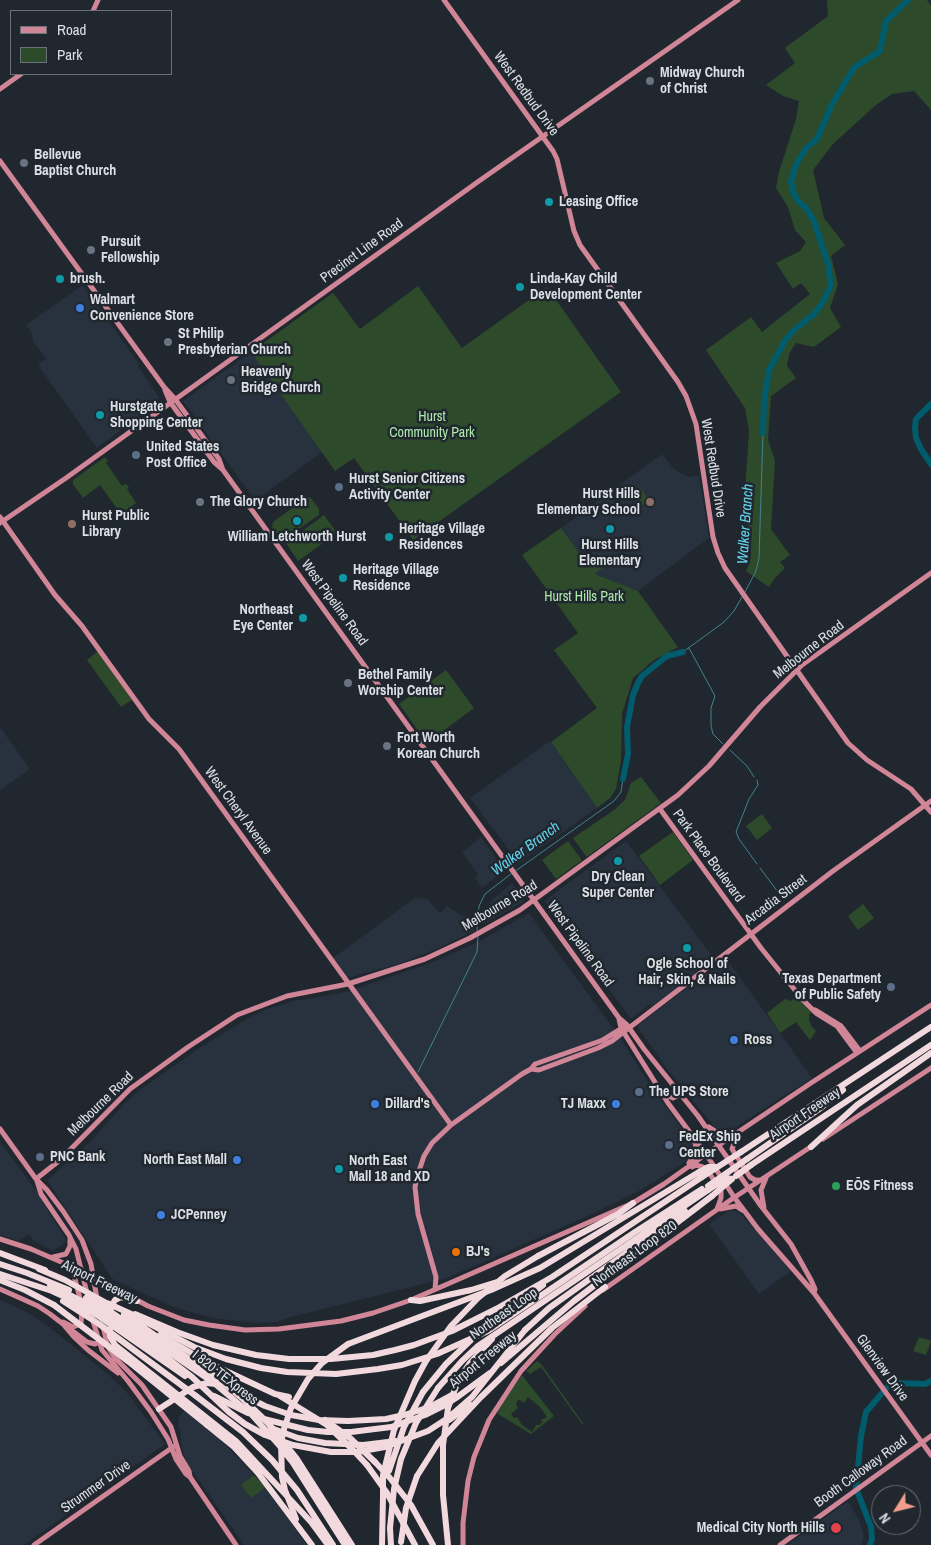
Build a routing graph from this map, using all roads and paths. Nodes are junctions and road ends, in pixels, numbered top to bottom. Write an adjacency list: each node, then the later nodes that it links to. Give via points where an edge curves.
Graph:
1 (444, 0): 5 (main road, West Redbud Drive)
2 (738, 0): 5 (main road, Precinct Line Road)
3 (20, 75): 4 (main road)
4 (0, 89)
5 (544, 137): 8 (main road, Precinct Line Road); 13 (main road, West Redbud Drive, via 556,159 580,245 686,396 696,424 715,545 721,560)
6 (0, 161): 7 (main road, West Pipeline Road)
7 (164, 387): 8 (main road, West Pipeline Road); 9 (main road, West Pipeline Road)
8 (175, 399): 9 (main road, Precinct Line Road); 10 (main road, West Pipeline Road, via 219,459)
9 (170, 402): 10 (main road, West Pipeline Road); 11 (main road, Precinct Line Road, via 74,473)
10 (223, 470): 18 (main road, West Pipeline Road)
11 (1, 520): 20 (main road, West Cheryl Avenue, via 149,719 176,745)
12 (931, 574): 13 (main road, Melbourne Road)
13 (798, 670): 15 (main road, West Redbud Drive, via 848,743 867,760 911,789); 16 (main road, Melbourne Road, via 760,707 699,776)
14 (931, 801): 15 (main road, Arcadia Street)
15 (926, 804): 17 (main road, West Redbud Drive); 19 (main road, Arcadia Street)
16 (660, 809): 18 (main road, Melbourne Road); 19 (main road, Park Place Boulevard)
17 (931, 812)
18 (534, 900): 20 (main road, Melbourne Road, via 471,937 425,959); 22 (main road, West Pipeline Road)
19 (751, 934): 22 (main road, Arcadia Street); 25 (main road, Park Place Boulevard, via 812,1009 841,1026)
20 (348, 984): 32 (main road, West Cheryl Avenue); 44 (main road, Melbourne Road, via 285,996 223,1024 130,1089 60,1160)
21 (931, 1005): 25 (main road)
22 (626, 1028): 29 (main road, West Pipeline Road); 30 (main road, West Pipeline Road); 32 (main road, Arcadia Street, via 603,1040 535,1064 531,1070)
23 (931, 1028): 28 (highway, Airport Freeway)
24 (931, 1045): 39 (highway, Airport Freeway)
25 (858, 1052): 34 (main road)
26 (931, 1053): 37 (highway, via 856,1105)
27 (931, 1068): 37 (main road, Northeast Loop 820)
28 (862, 1072): 39 (highway); 42 (highway, Airport Freeway, bridge)
29 (662, 1093): 30 (main road, via 673,1098); 35 (main road, West Pipeline Road)
30 (681, 1094): 31 (main road, West Pipeline Road)
31 (698, 1116): 34 (main road, via 716,1133); 36 (main road, West Pipeline Road)
32 (451, 1125): 60 (main road, Arcadia Street, via 436,1138 424,1156 416,1183 418,1214)
33 (0, 1129): 44 (main road)
34 (738, 1133): 36 (main road); 43 (main road, via 732,1149 750,1177 758,1181)
35 (693, 1136): 38 (main road, West Pipeline Road); 40 (main road, via 695,1154)
36 (719, 1145): 38 (main road); 45 (main road, Glenview Drive)
37 (811, 1148): 43 (main road, Northeast Loop 820)
38 (706, 1154): 40 (main road); 47 (main road, Glenview Drive)
39 (749, 1162): 46 (highway, bridge); 46 (highway, Airport Freeway, bridge, via 732,1179)
40 (685, 1169): 41 (main road)
41 (679, 1173): 48 (main road); 49 (main road, via 696,1165 706,1168 721,1190)
42 (701, 1175): 56 (highway); 61 (highway, Airport Freeway)
43 (766, 1177): 45 (main road, Northeast Loop 820); 50 (main road, via 761,1190)
44 (36, 1179): 52 (main road, via 41,1194); 63 (main road, via 80,1236)
45 (749, 1188): 47 (main road, Northeast Loop 820); 50 (main road, Glenview Drive)
46 (709, 1191): 62 (highway, bridge, via 549,1308 525,1330 472,1397 448,1418 428,1432 385,1447 358,1452 331,1452 293,1445 245,1424 175,1363 93,1307 50,1285); 73 (highway, bridge, via 635,1232 488,1330 421,1360 378,1370 336,1374 261,1368 194,1347); 77 (highway, Northeast Loop); 80 (highway, Airport Freeway)
47 (734, 1197): 49 (main road, Northeast Loop 820); 51 (main road, Glenview Drive)
48 (633, 1203): 65 (main road); 92 (highway, bridge, via 505,1276 451,1326 414,1380 394,1430)
49 (717, 1209): 51 (main road, via 736,1206); 66 (main road, Northeast Loop 820)
50 (765, 1211): 69 (main road, Glenview Drive, via 791,1244 811,1280)
51 (748, 1216): 69 (main road, Glenview Drive)
52 (69, 1234): 55 (main road, via 70,1246 66,1254); 58 (main road)
53 (0, 1239): 55 (main road, Airport Freeway)
54 (0, 1254): 73 (highway, bridge, via 65,1280); 74 (highway, Airport Freeway, bridge, via 49,1271)
55 (51, 1258): 58 (main road, Airport Freeway); 75 (main road, via 73,1272 82,1307 83,1321 78,1326)
56 (554, 1260): 71 (highway, via 485,1286 420,1301); 93 (highway, bridge, via 491,1290 348,1344 322,1363 291,1408 281,1443 282,1478)
57 (0, 1264): 62 (highway)
58 (82, 1270): 63 (main road, Airport Freeway); 79 (main road)
59 (0, 1274): 70 (highway)
60 (436, 1277): 65 (main road); 68 (main road)
61 (552, 1277): 74 (highway, Airport Freeway, via 452,1331 414,1345 353,1358 289,1359 232,1350 194,1339); 92 (highway, bridge, via 464,1345 423,1392 397,1442)
62 (45, 1279): 100 (highway, I 820 TEXpress, bridge, via 108,1310 239,1403 293,1463)
63 (94, 1279): 72 (main road, Airport Freeway); 78 (main road)
64 (0, 1280): 93 (highway, bridge, via 54,1306 234,1447)
65 (451, 1282): 68 (main road)
66 (605, 1287): 84 (highway, via 552,1328); 107 (main road, Northeast Loop 820, via 521,1371 489,1420 468,1481)
67 (0, 1289): 75 (main road, via 38,1306)
68 (435, 1289): 71 (main road, Airport Freeway)
69 (814, 1293): 89 (main road, Glenview Drive)
70 (64, 1299): 86 (highway, Airport Freeway, bridge, via 100,1317 204,1391); 99 (highway, bridge, via 243,1432 297,1490)
71 (410, 1300): 72 (main road, Airport Freeway, via 341,1321 259,1330 184,1320)
72 (137, 1301): 82 (highway, via 121,1297 115,1300 110,1336 120,1349)
73 (108, 1303): 101 (highway, I 820 TEXpress, bridge, via 217,1378 255,1410 297,1459)
74 (120, 1308): 83 (highway, via 163,1338 208,1363)
75 (58, 1320): 76 (main road)
76 (63, 1324): 79 (main road, via 87,1342); 81 (main road, via 85,1348)
77 (502, 1329): 103 (highway, Northeast Loop, bridge, via 462,1361 438,1388 416,1423 401,1459 394,1489); 106 (highway, bridge, via 470,1363 458,1381 448,1408 443,1445)
78 (105, 1339): 79 (main road); 85 (main road, via 115,1358 135,1377)
79 (98, 1343): 81 (main road)
80 (487, 1375): 82 (highway, via 430,1407 404,1415 363,1420 319,1420 291,1415 222,1386 207,1383); 86 (highway, Airport Freeway, via 456,1398 425,1415 392,1427 372,1430 308,1430 271,1422)
81 (128, 1381): 87 (main road)
82 (180, 1396): 85 (highway); 98 (highway, via 248,1453)
83 (280, 1396): 104 (highway, bridge, via 327,1425 354,1450 396,1508); 105 (highway, bridge, via 294,1400 334,1426 375,1462 411,1505)
84 (481, 1397): 86 (highway, via 427,1431 397,1441 363,1445 298,1438 259,1423); 94 (highway, bridge, via 438,1443 418,1476 406,1508)
85 (159, 1409): 87 (main road); 90 (main road, via 171,1427)
86 (242, 1411)
87 (151, 1412): 90 (main road)
88 (931, 1436): 89 (main road, Booth Calloway Road)
89 (922, 1442): 91 (main road, Glenview Drive); 108 (main road, Booth Calloway Road)
90 (174, 1447): 95 (main road, Strummer Drive); 96 (main road, via 179,1464)
91 (931, 1455)
92 (383, 1496): 102 (highway)
93 (302, 1531): 97 (highway)
94 (401, 1543)
95 (34, 1545)
96 (236, 1545)
97 (312, 1545)
98 (328, 1545)
99 (333, 1545)
100 (345, 1545)
101 (352, 1545)
102 (382, 1545)
103 (391, 1545)
104 (414, 1545)
105 (433, 1545)
106 (448, 1545)
107 (463, 1545)
108 (780, 1545)

